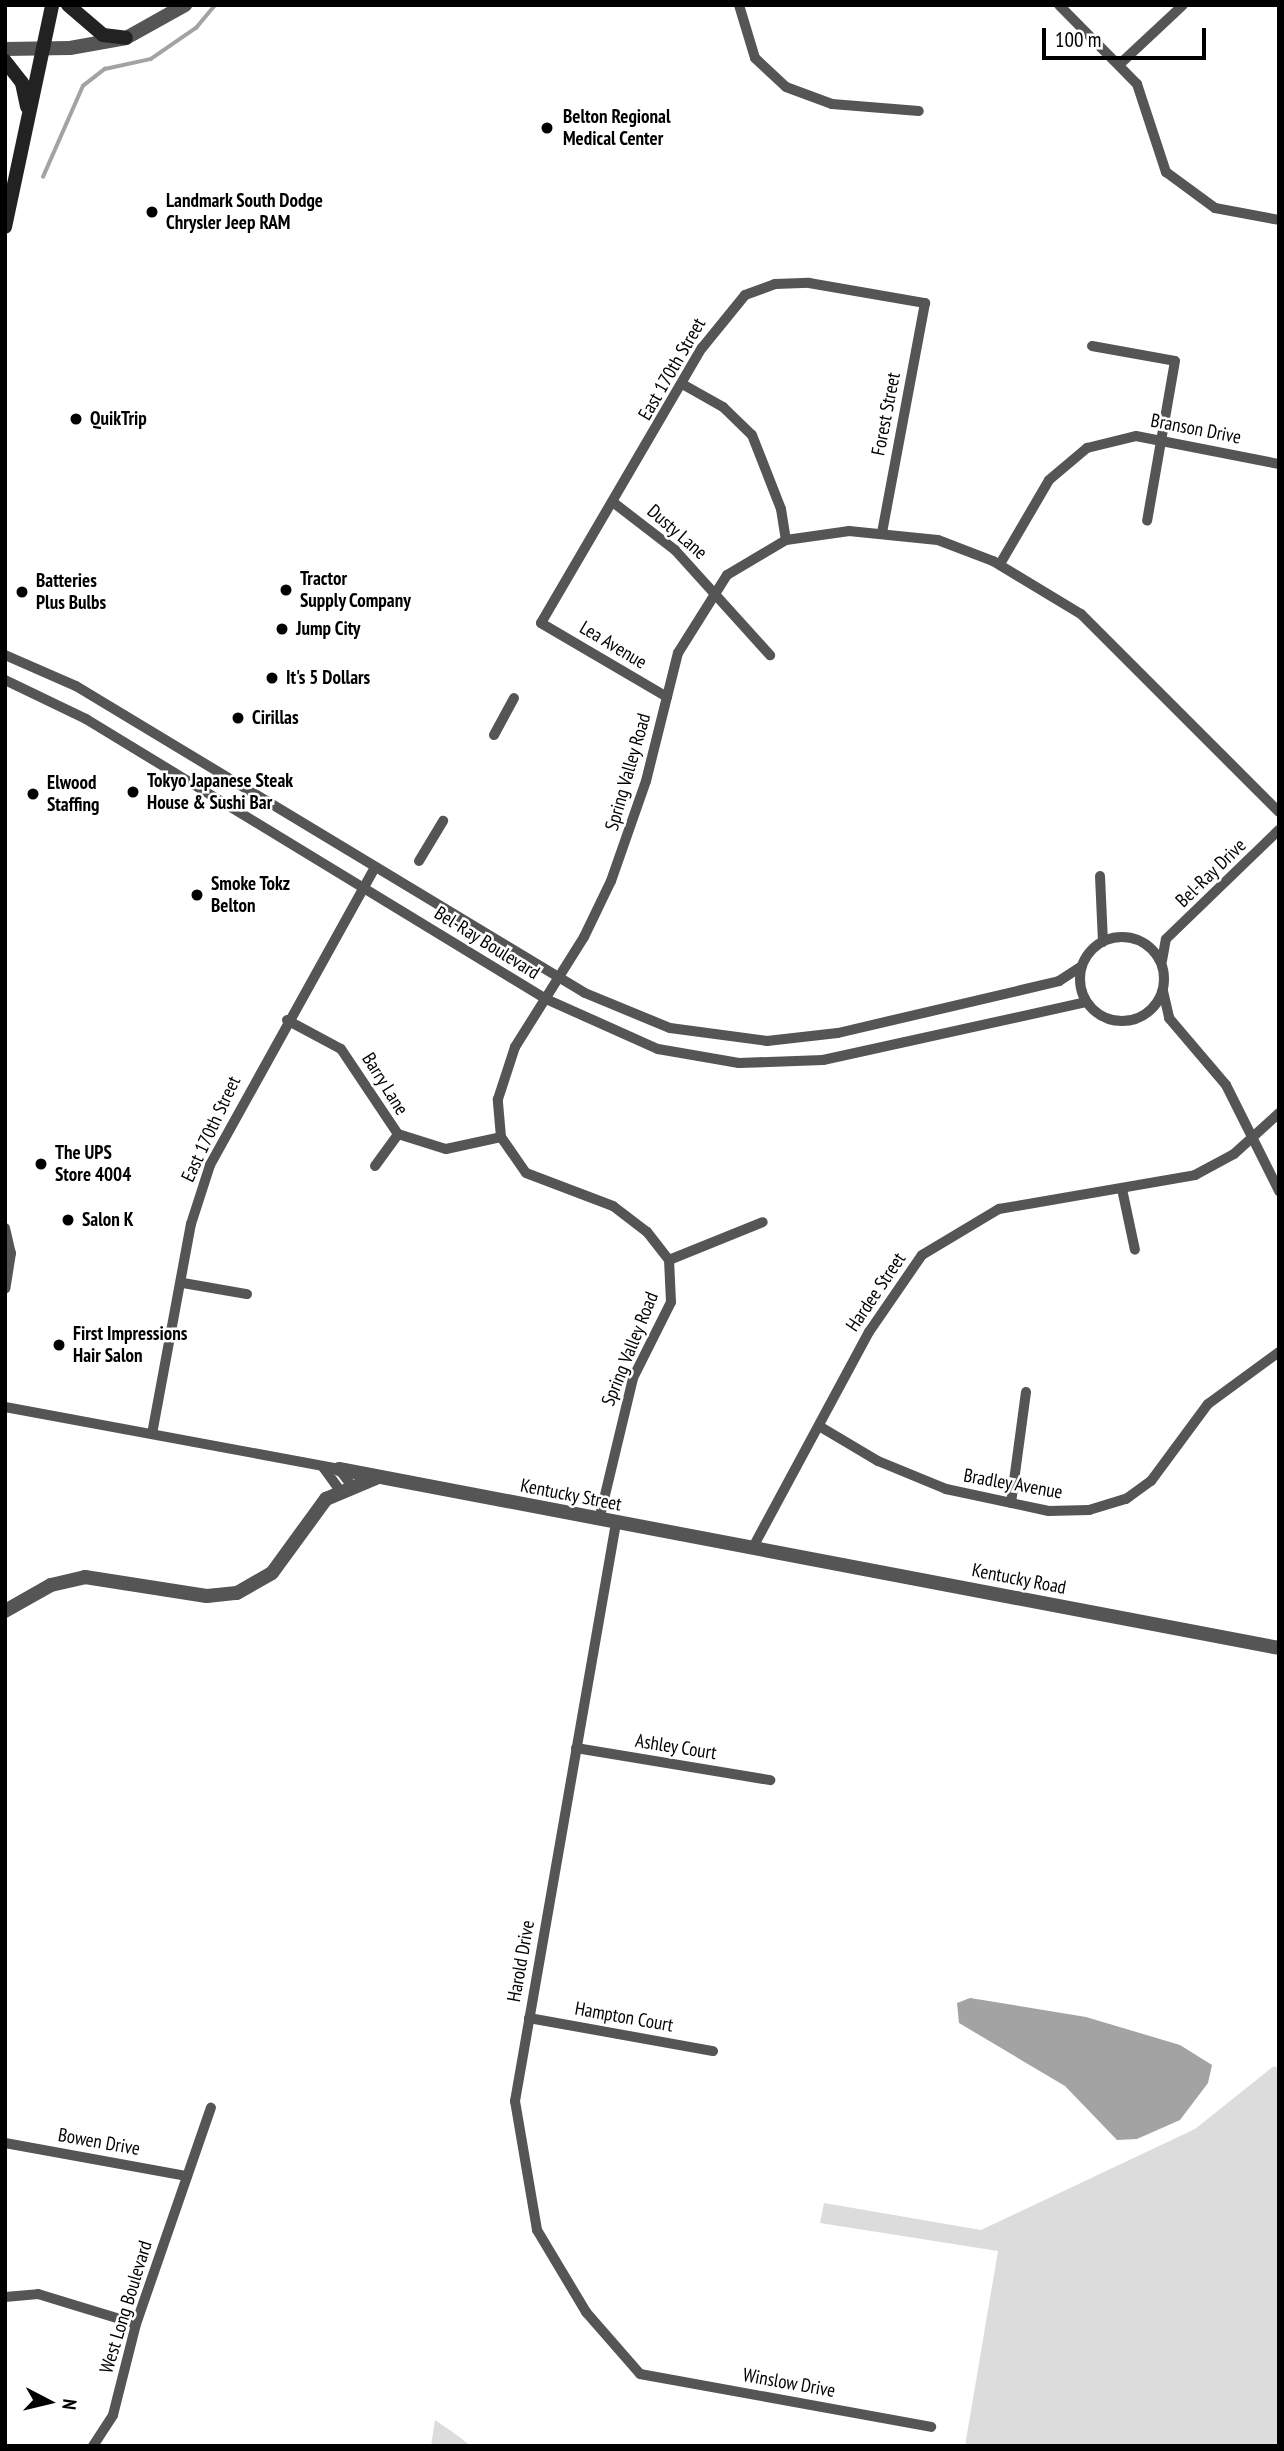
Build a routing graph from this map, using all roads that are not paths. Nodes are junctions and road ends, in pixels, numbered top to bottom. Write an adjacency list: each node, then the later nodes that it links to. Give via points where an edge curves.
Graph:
1 (52, 5): 9 (main road)
2 (68, 5): 7 (main road, via 103,35)
3 (185, 5): 7 (street)
4 (739, 5): 13 (street, via 755,58 786,87 822,102)
5 (1059, 5): 11 (street)
6 (1183, 5): 11 (street)
7 (126, 38): 9 (street)
8 (5, 49): 9 (street)
9 (40, 49): 12 (main road)
10 (5, 61): 12 (main road, via 22,83)
11 (1122, 62): 14 (street, via 1146,106 1166,172 1215,208)
12 (28, 111): 15 (main road)
13 (919, 111)
14 (1279, 220)
15 (5, 227)
16 (925, 303): 18 (street, East 170th Street, via 809,283 759,289 714,329); 23 (street, Forest Street)
17 (1092, 346): 19 (street, via 1175,361)
18 (684, 385): 21 (street, East 170th Street); 24 (street, via 723,407 752,435 781,509)
19 (1161, 440): 20 (street, Branson Drive); 22 (street); 25 (street, Branson Drive, via 1109,441 1068,461 1034,502)
20 (1279, 464)
21 (614, 503): 26 (street, Dusty Lane, via 675,550); 27 (street, East 170th Street)
22 (1147, 521)
23 (882, 533): 24 (street, Spring Valley Road); 25 (street, Spring Valley Road, via 938,540)
24 (786, 540): 26 (street, Spring Valley Road, via 741,564)
25 (1000, 564): 38 (street, Spring Valley Road, via 1082,614)
26 (713, 591): 29 (street, Dusty Lane); 33 (street, Spring Valley Road, via 678,653)
27 (541, 623): 33 (street, Lea Avenue)
28 (5, 655): 30 (street, Bel-Ray Boulevard)
29 (770, 655)
30 (52, 674): 32 (street); 36 (street, Bel-Ray Boulevard)
31 (5, 680): 32 (street, Bel-Ray Boulevard)
32 (41, 694): 37 (street, Bel-Ray Boulevard)
33 (667, 697): 50 (street, Spring Valley Road, via 622,853)
34 (514, 698): 35 (street)
35 (494, 735)
36 (196, 759): 37 (street); 42 (street, Bel-Ray Boulevard)
37 (184, 779): 44 (street, Bel-Ray Boulevard)
38 (1279, 813)
39 (443, 821): 41 (street)
40 (1279, 830): 45 (street, Bel-Ray Drive)
41 (419, 861)
42 (375, 867): 44 (street, East 170th Street); 50 (street, Bel-Ray Boulevard)
43 (1100, 876): 47 (street)
44 (362, 887): 52 (street, Bel-Ray Boulevard); 56 (street, East 170th Street)
45 (1166, 939): 46 (street); 48 (street)
46 (1141, 940): 47 (street); 48 (street)
47 (1103, 942): 49 (street, Bel-Ray Boulevard)
48 (1162, 961): 51 (street)
49 (1082, 966): 53 (street); 57 (street, Bel-Ray Boulevard, via 1059,981)
50 (559, 978): 52 (street, Spring Valley Road); 57 (street, Bel-Ray Boulevard, via 670,1028 732,1039)
51 (1163, 991): 54 (street); 55 (street)
52 (546, 999): 58 (street, Bel-Ray Boulevard, via 658,1049 739,1063); 61 (street, Spring Valley Road, via 507,1064 498,1099)
53 (1086, 1002): 55 (street, via 1105,1018); 58 (street, Bel-Ray Boulevard)
54 (1169, 1017): 55 (street); 62 (street, via 1210,1060)
55 (1137, 1018)
56 (287, 1020): 60 (street, Barry Lane, via 341,1049); 70 (street, East 170th Street, via 210,1165 191,1224)
57 (797, 1039): 58 (street)
58 (798, 1063)
59 (1279, 1113): 62 (street, Hardee Street)
60 (398, 1134): 61 (street, Barry Lane, via 446,1149); 63 (street)
61 (500, 1137): 69 (street, via 526,1173 613,1206 647,1231)
62 (1252, 1139): 64 (street, Hardee Street, via 1195,1175); 65 (street)
63 (375, 1166)
64 (1122, 1189): 68 (street); 76 (street, Hardee Street, via 999,1209 937,1242 876,1322)
65 (1279, 1191)
66 (763, 1222): 69 (street)
67 (5, 1228): 71 (street, via 10,1253)
68 (1135, 1250)
69 (669, 1260): 83 (street, Spring Valley Road, via 671,1302 633,1378)
70 (183, 1283): 72 (street); 77 (street, East 170th Street)
71 (5, 1289)
72 (247, 1294)
73 (1279, 1352): 82 (street, Bradley Avenue, via 1208,1404 1162,1470 1126,1499 1068,1512)
74 (1026, 1392): 82 (street)
75 (5, 1407): 77 (street)
76 (819, 1426): 82 (street, Bradley Avenue, via 911,1476); 85 (street, Hardee Street)
77 (152, 1434): 78 (street)
78 (321, 1465): 79 (street); 81 (street)
79 (339, 1469): 80 (street, Kentucky Street); 81 (street)
80 (382, 1477): 81 (street); 83 (street, Kentucky Street)
81 (345, 1488): 86 (street, via 316,1507 272,1573 237,1592 207,1596 85,1577 51,1585)
82 (1011, 1503)
83 (599, 1520): 84 (street, Kentucky Street)
84 (616, 1523): 85 (street, Kentucky Street); 88 (street, Harold Drive)
85 (752, 1549): 87 (street, Kentucky Road)
86 (5, 1611)
87 (1279, 1648)
88 (576, 1748): 89 (street, Ashley Court); 90 (street, Harold Drive)
89 (770, 1780)
90 (529, 2018): 91 (street, Hampton Court); 97 (street, Harold Drive, via 514,2101 537,2230 586,2312)
91 (713, 2051)
92 (211, 2108): 94 (street, West Long Boulevard)
93 (5, 2143): 94 (street, Bowen Drive)
94 (187, 2176): 96 (street, West Long Boulevard)
95 (5, 2297): 96 (street, via 38,2294)
96 (136, 2324): 99 (street, West Long Boulevard, via 113,2414)
97 (640, 2374): 98 (street, Winslow Drive)
98 (931, 2427)
99 (93, 2446)

